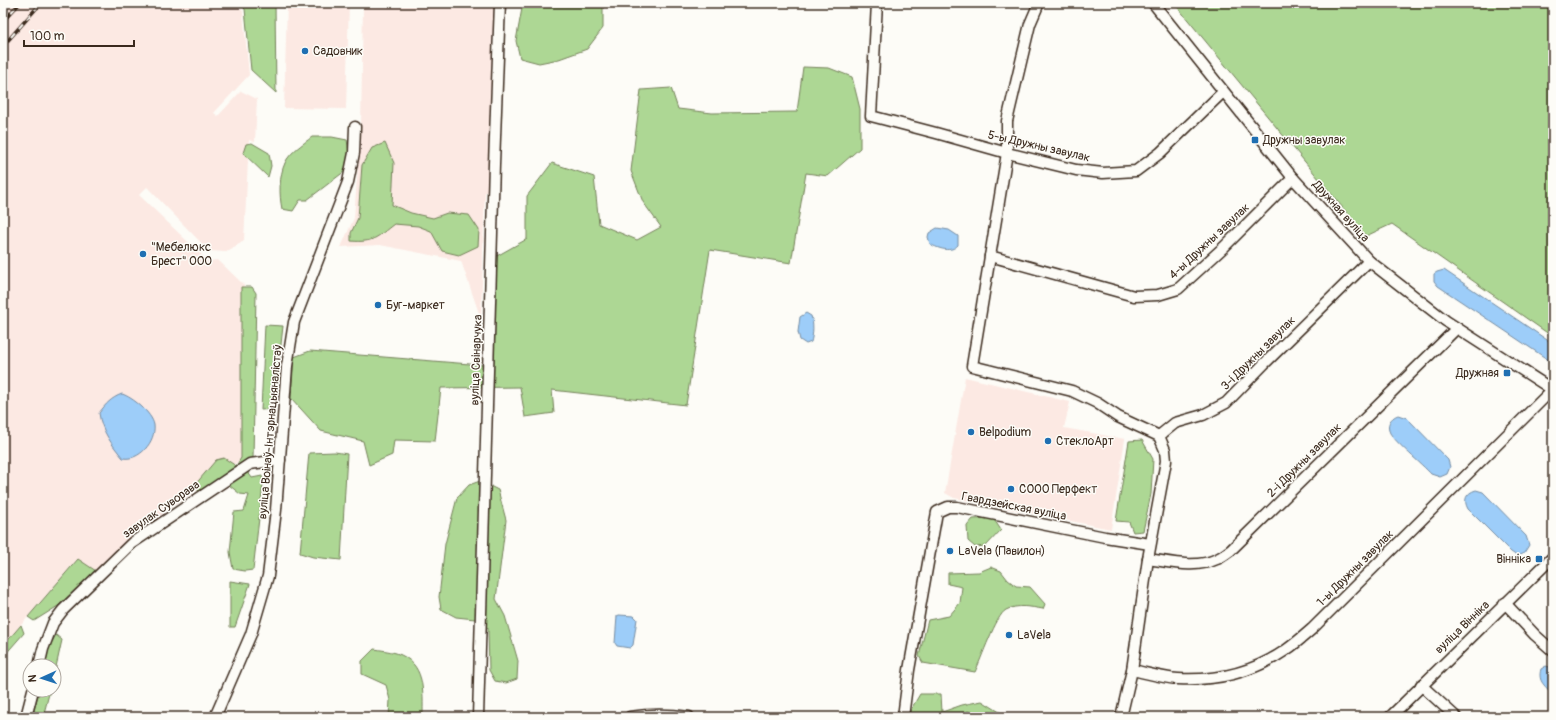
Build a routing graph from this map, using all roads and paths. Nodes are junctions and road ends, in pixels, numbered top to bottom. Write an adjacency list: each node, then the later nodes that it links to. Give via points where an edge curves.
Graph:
1 (500, 3): 26 (street, вуліца Свінарчука, via 497,229)
2 (877, 3): 7 (street, 5-ы Дружны завулак, via 870,116)
3 (1039, 3): 7 (street, via 1030,24 1007,120)
4 (1153, 3): 5 (street, Дружная вуліца)
5 (1223, 92): 7 (street, 5-ы Дружны завулак, via 1160,154 1136,171 1103,173 1076,170); 8 (street, Дружная вуліца)
6 (355, 126): 14 (street, вуліца Воінаў-Інтэрнацыяналістаў, via 354,153 348,182 294,322 287,366)
7 (1007, 153): 9 (street)
8 (1293, 178): 9 (street, 4-ы Дружны завулак, via 1178,289 1158,295 1134,296); 10 (street, Дружная вуліца)
9 (990, 256): 13 (street, via 972,366 1072,392)
10 (1369, 261): 11 (street, Дружная вуліца); 13 (street, 3-і Дружны завулак, via 1226,403 1203,415 1175,423)
11 (1457, 328): 12 (street, Дружная вуліца); 17 (street, 2-і Дружны завулак, via 1231,550 1217,560 1200,563 1184,564)
12 (1553, 390): 21 (street, 1-ы Дружны завулак, via 1312,629 1287,650 1263,664 1213,678 1177,679)
13 (1159, 436): 15 (street, via 1166,450 1166,461)
14 (280, 460): 20 (street, завулак Суворава, via 250,464 132,543 63,610 53,623); 25 (street, вуліца Воінаў-Інтэрнацыяналістаў, via 268,576 251,634)
15 (1150, 544): 17 (street); 29 (street, Гвардзейская вуліца, via 956,507 948,507 937,512)
16 (1553, 557): 18 (street, вуліца Вінніка)
17 (1148, 558): 21 (street)
18 (1505, 604): 19 (street); 22 (street, вуліца Вінніка)
19 (1553, 651)
20 (41, 658)
21 (1132, 670): 30 (street)
22 (1421, 685): 31 (street, вуліца Вінніка); 32 (street)
23 (31, 698): 24 (street)
24 (26, 717)
25 (215, 717)
26 (478, 717)
27 (630, 717): 28 (street, via 663,714)
28 (689, 717)
29 (903, 717)
30 (1121, 717)
31 (1390, 717)
32 (1456, 717)

